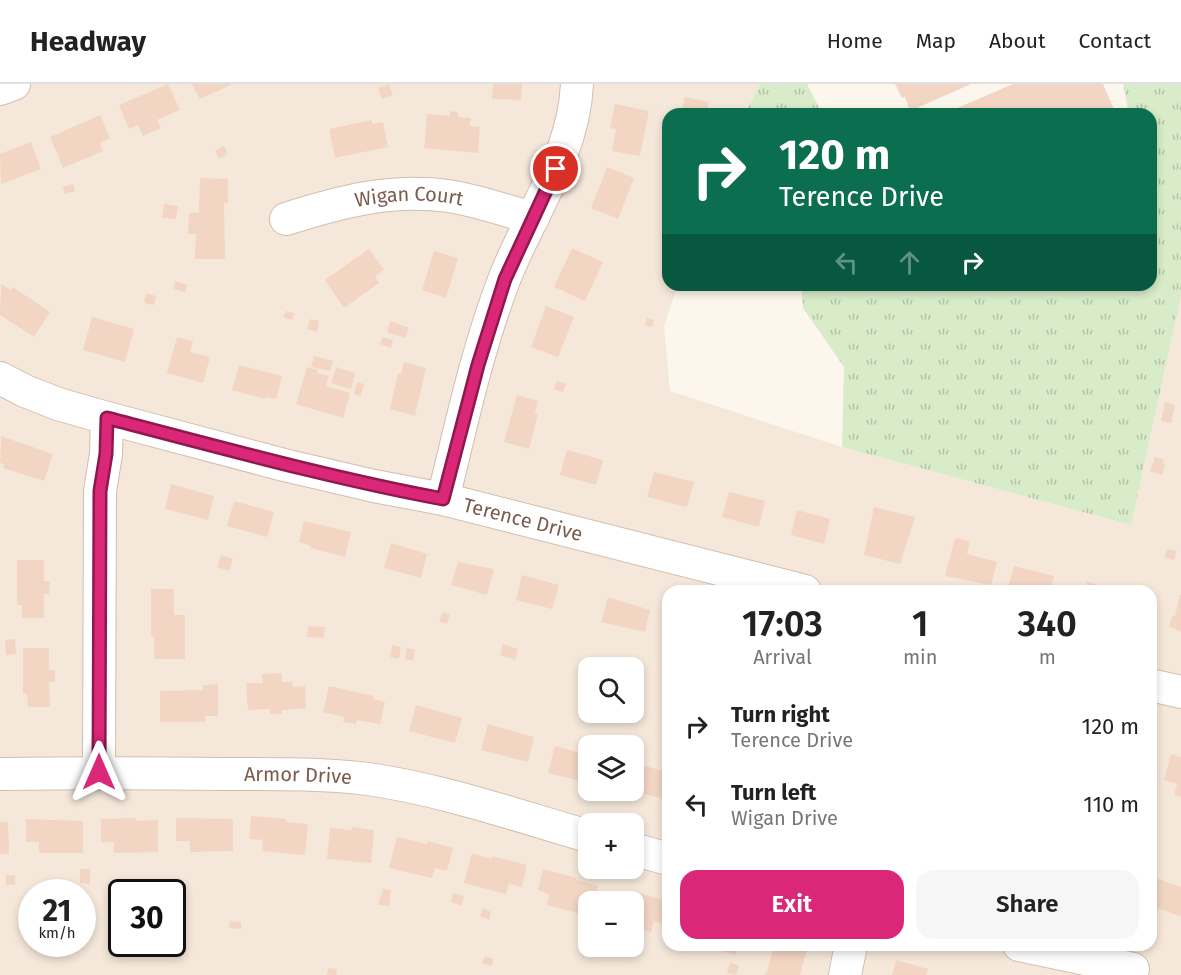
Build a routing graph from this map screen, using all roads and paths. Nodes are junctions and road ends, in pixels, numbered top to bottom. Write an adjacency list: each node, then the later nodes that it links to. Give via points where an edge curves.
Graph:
1 (14, 84): 3 (street)
2 (577, 84): 4 (street, via 566,141)
3 (0, 89)
4 (533, 218): 5 (street, Wigan Court, via 449,196 406,193 336,204); 8 (street, via 505,279 489,327)
5 (286, 219)
6 (0, 378): 7 (street, Terence Drive, via 58,404)
7 (107, 418): 8 (street, Terence Drive, via 284,465); 12 (street, via 100,491)
8 (443, 499): 9 (street, Terence Drive)
9 (781, 585)
10 (1157, 687): 11 (street)
11 (1181, 692)
12 (99, 772): 13 (street, Armor Drive); 14 (street, Armor Drive, via 305,774 367,779 487,804)
13 (0, 774)
14 (578, 833)
15 (644, 852): 16 (street)
16 (662, 856)
17 (850, 951): 20 (street)
18 (1048, 951): 19 (street)
19 (1133, 969)
20 (845, 975)

